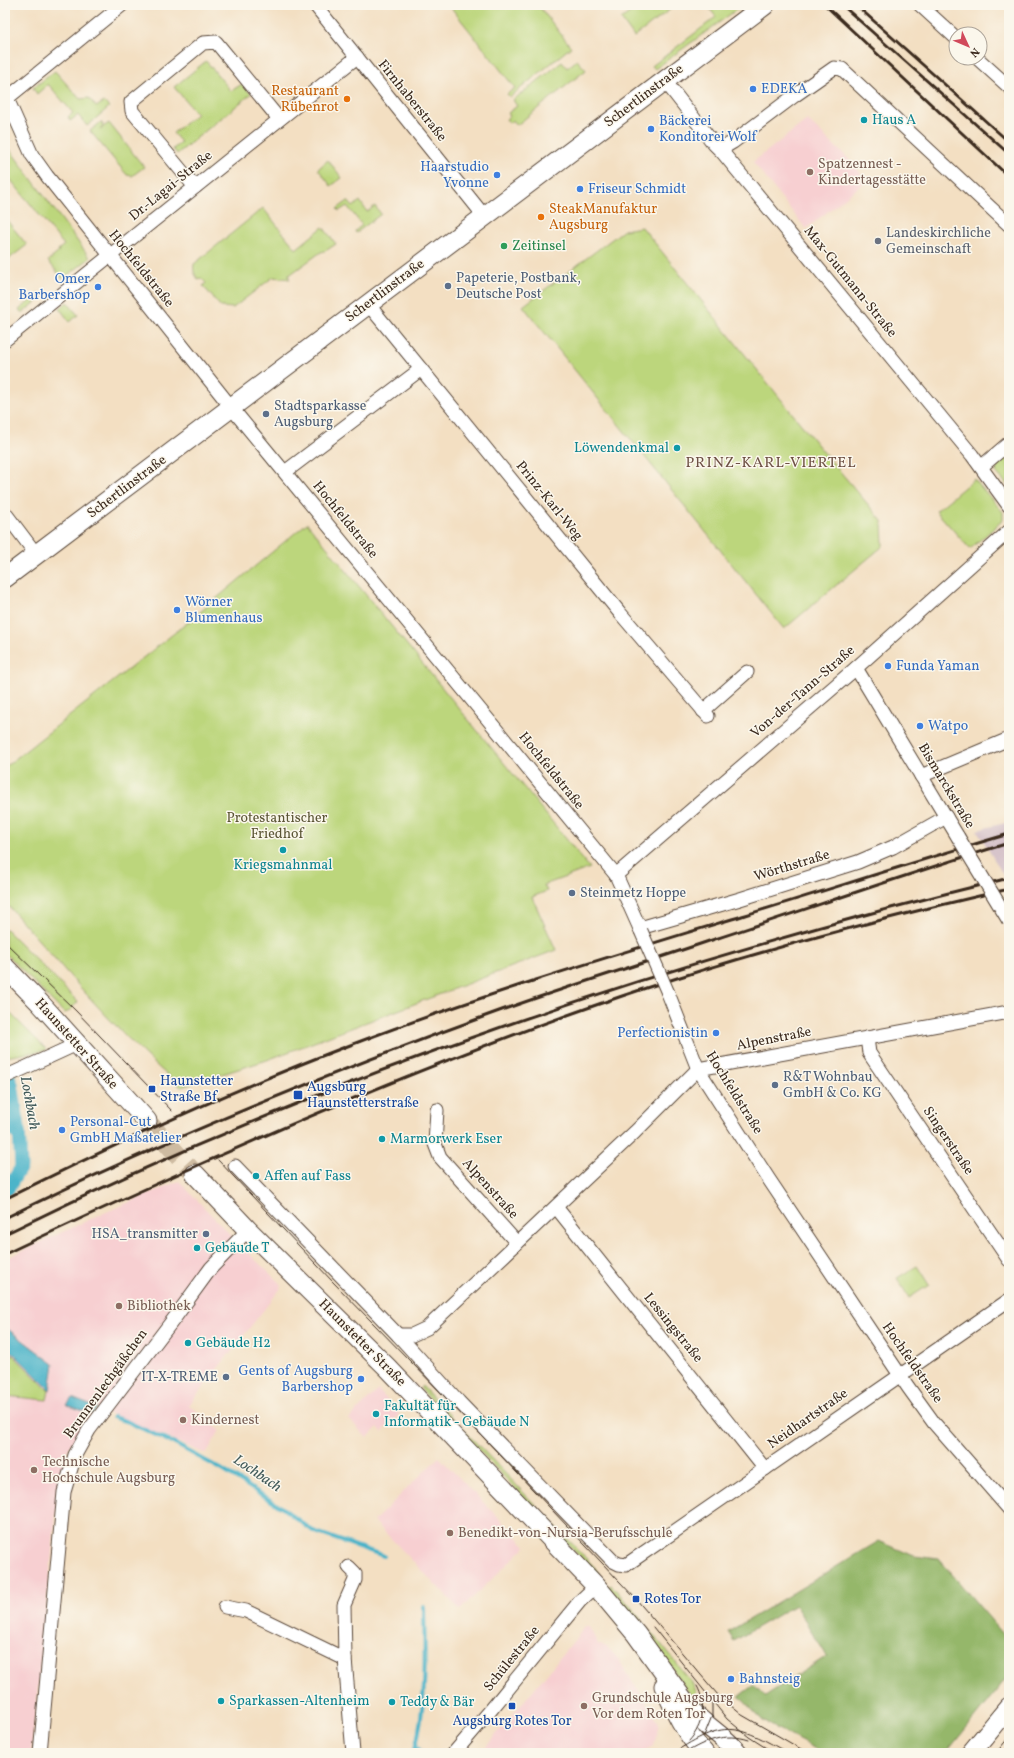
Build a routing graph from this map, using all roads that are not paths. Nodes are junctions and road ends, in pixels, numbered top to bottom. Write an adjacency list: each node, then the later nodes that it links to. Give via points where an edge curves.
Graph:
1 (122, 5): 10 (street)
2 (314, 5): 6 (street, Firnhaberstraße)
3 (765, 5): 8 (main road, Schertlinstraße)
4 (920, 5): 5 (street)
5 (948, 31)
6 (357, 57): 11 (street, Dr.-Lagai-Straße); 14 (street, Firnhaberstraße)
7 (987, 66): 9 (street)
8 (665, 80): 12 (street, Max-Gutmann-Straße); 14 (main road, Schertlinstraße)
9 (1009, 87)
10 (6, 97): 16 (street, Hochfeldstraße, via 32,155)
11 (279, 119): 13 (street, Dr.-Lagai-Straße); 13 (street, via 216,42 203,43 143,90 131,102 132,111)
12 (718, 146): 15 (street, via 733,142 834,68 842,69); 22 (street, Max-Gutmann-Straße)
13 (195, 187): 16 (street, Dr.-Lagai-Straße)
14 (485, 217): 17 (main road, Schertlinstraße)
15 (1009, 226)
16 (110, 255): 18 (street, Dr.-Lagai-Straße); 20 (street, Hochfeldstraße)
17 (368, 304): 19 (street, Prinz-Karl-Weg); 20 (main road, Schertlinstraße)
18 (5, 340)
19 (421, 369): 23 (street); 30 (street, Prinz-Karl-Weg, via 706,714)
20 (232, 408): 23 (street, Hochfeldstraße); 27 (main road, Schertlinstraße)
21 (1009, 443): 22 (street)
22 (981, 467): 24 (street, Max-Gutmann-Straße)
23 (285, 472): 34 (street, Hochfeldstraße)
24 (1009, 506)
25 (5, 513): 27 (street)
26 (1009, 531): 29 (street, Von-der-Tann-Straße)
27 (36, 554): 28 (main road, Schertlinstraße)
28 (5, 578)
29 (856, 668): 32 (street, Bismarckstraße); 34 (street, Von-der-Tann-Straße)
30 (747, 672)
31 (1009, 739): 32 (street)
32 (921, 776): 33 (street, Bismarckstraße)
33 (946, 817): 35 (street, Bismarckstraße, bridge); 36 (street, Wörthstraße, via 893,847 858,862)
34 (616, 875): 36 (street, Hochfeldstraße)
35 (1009, 921)
36 (640, 929): 41 (street, Hochfeldstraße, bridge)
37 (5, 967): 40 (main road, Haunstetter Straße)
38 (1009, 1012): 39 (street, Alpenstraße)
39 (866, 1038): 41 (street, Alpenstraße); 50 (street, Singerstraße, via 869,1053)
40 (77, 1044): 42 (street); 44 (main road, Haunstetter Straße)
41 (698, 1070): 47 (street, Alpenstraße); 53 (street, Hochfeldstraße)
42 (10, 1075)
43 (437, 1110): 49 (street, Alpenstraße, via 436,1151)
44 (147, 1121)
45 (235, 1166): 52 (street)
46 (195, 1174): 48 (main road, Haunstetter Straße)
47 (556, 1207): 49 (street, Alpenstraße); 54 (street, Lessingstraße)
48 (248, 1230): 57 (main road, Haunstetter Straße, via 388,1368); 63 (street, Brunnenlechgäßchen, via 211,1268 89,1430 75,1455 64,1492)
49 (517, 1243): 52 (street, Alpenstraße, via 427,1328 412,1335)
50 (1009, 1260)
51 (1009, 1300): 53 (street, Neidhartstraße)
52 (398, 1335): 54 (street, Neidhartstraße, via 459,1402 613,1561 619,1564 626,1564)
53 (900, 1376): 54 (street, Neidhartstraße); 55 (street, Hochfeldstraße, via 934,1423)
54 (765, 1469)
55 (1009, 1509)
56 (349, 1567): 59 (street, via 355,1573 355,1580 344,1605)
57 (596, 1586): 60 (main road, Haunstetter Straße); 65 (street, Schülestraße, via 580,1601)
58 (225, 1607): 59 (street, via 246,1611)
59 (345, 1659): 64 (street)
60 (653, 1659): 62 (main road, Haunstetter Straße); 66 (main road, Haunstetter Straße, via 676,1714)
61 (1009, 1707): 69 (main road)
62 (699, 1719): 66 (main road, Haunstetter Straße); 68 (main road, Haunstetter Straße)
63 (40, 1753)
64 (353, 1753)
65 (454, 1753)
66 (705, 1753): 67 (main road)
67 (726, 1753)
68 (738, 1753)
69 (971, 1753)

